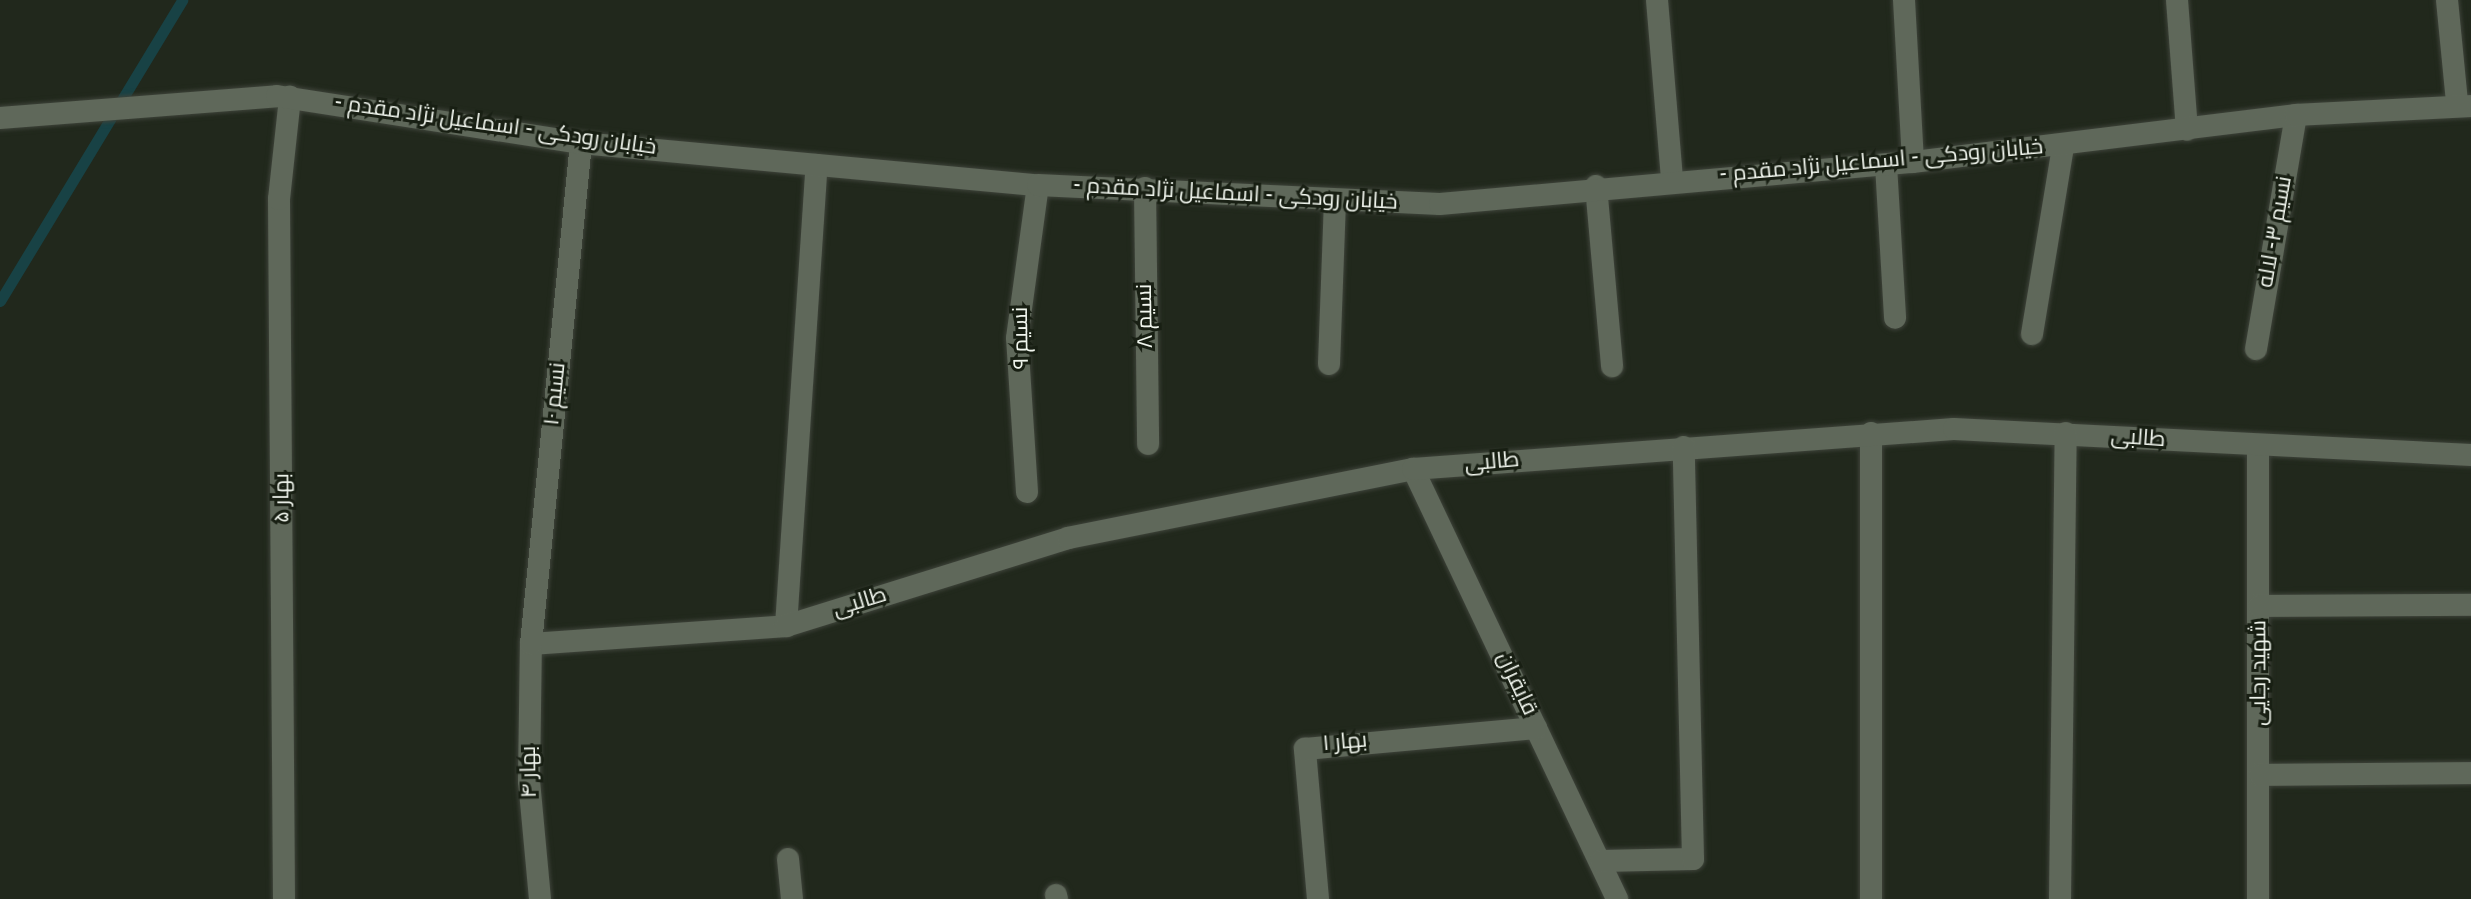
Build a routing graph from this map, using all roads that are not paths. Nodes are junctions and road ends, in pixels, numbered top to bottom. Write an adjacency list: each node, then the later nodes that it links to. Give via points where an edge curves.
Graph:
1 (1657, 0): 15 (street)
2 (1904, 0): 12 (street)
3 (2177, 0): 9 (street)
4 (2447, 0): 6 (street)
5 (290, 97): 8 (street, - خیابان رودکی - اسماعیل نژاد مقدم); 10 (street, - خیابان رودکی - اسماعیل نژاد مقدم); 42 (street, بهار ۵, via 279,199)
6 (2464, 104): 7 (street, - خیابان رودکی - اسماعیل نژاد مقدم)
7 (2296, 115): 9 (street, - خیابان رودکی - اسماعیل نژاد مقدم); 22 (street, نسیم ۳- لاله)
8 (0, 118)
9 (2187, 130): 11 (street, - خیابان رودکی - اسماعیل نژاد مقدم)
10 (581, 143): 13 (street, - خیابان رودکی - اسماعیل نژاد مقدم); 36 (street, نسیم ۱۰)
11 (2063, 146): 12 (street, - خیابان رودکی - اسماعیل نژاد مقدم); 21 (street)
12 (1913, 162): 14 (street, - خیابان رودکی - اسماعیل نژاد مقدم)
13 (817, 165): 16 (street, - خیابان رودکی - اسماعیل نژاد مقدم); 35 (street)
14 (1886, 165): 15 (street, - خیابان رودکی - اسماعیل نژاد مقدم); 20 (street)
15 (1672, 179): 17 (street, - خیابان رودکی - اسماعیل نژاد مقدم)
16 (1038, 185): 18 (street, - خیابان رودکی - اسماعیل نژاد مقدم); 32 (street, نسیم ۹, via 1017,338)
17 (1596, 186): 19 (street, - خیابان رودکی - اسماعیل نژاد مقدم, via 1440,204); 24 (street)
18 (1145, 188): 19 (street, - خیابان رودکی - اسماعیل نژاد مقدم); 27 (street, نسیم ۸)
19 (1335, 203): 23 (street)
20 (1895, 318)
21 (2032, 334)
22 (2256, 349)
23 (1329, 364)
24 (1612, 366)
25 (1871, 433): 26 (street, طالبی); 28 (street, طالبی); 47 (street)
26 (2066, 433): 29 (street, طالبی); 48 (street)
27 (1148, 444)
28 (1684, 447): 31 (street, طالبی); 41 (street, via 1693,859)
29 (2258, 448): 30 (street, طالبی); 34 (street, شهید رجایی)
30 (2471, 455)
31 (1413, 469): 35 (street, طالبی, via 1068,538); 37 (street, قایقران)
32 (1027, 492)
33 (2471, 605): 34 (street)
34 (2259, 606): 39 (street, شهید رجایی)
35 (786, 626): 36 (street, طالبی)
36 (531, 644): 43 (street, بهار ۴, via 529,781)
37 (1536, 728): 41 (street, قایقران); 45 (street, بهار ۱, via 1305,749)
38 (2471, 773): 39 (street)
39 (2260, 775): 49 (street, شهید رجایی)
40 (788, 859): 44 (street)
41 (1601, 861): 46 (street, قایقران)
42 (284, 899)
43 (540, 899)
44 (792, 899)
45 (1318, 899)
46 (1617, 899)
47 (1871, 899)
48 (2060, 899)
49 (2258, 899)

